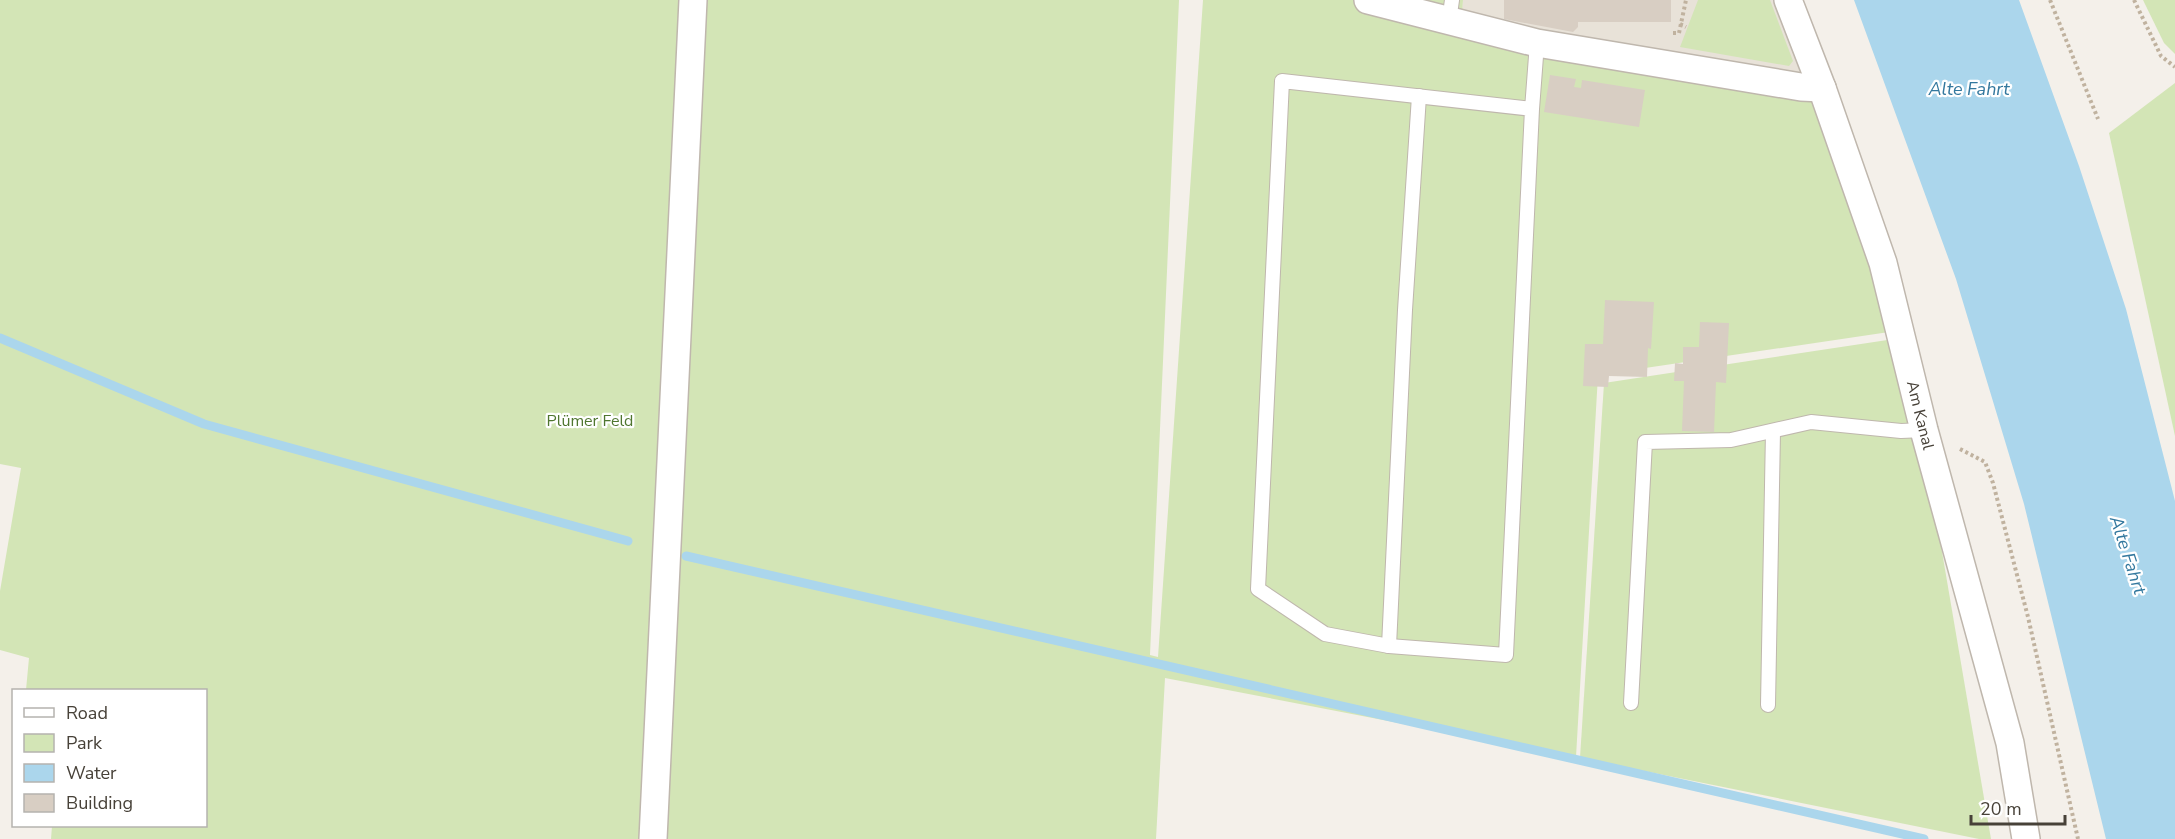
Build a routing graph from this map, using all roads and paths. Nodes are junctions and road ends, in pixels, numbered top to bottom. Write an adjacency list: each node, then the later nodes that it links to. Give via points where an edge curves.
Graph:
1 (693, 0): 20 (street)
2 (1368, 0): 6 (street)
3 (1788, 0): 11 (street, Am Kanal)
4 (2050, 0): 14 (path)
5 (2134, 0): 10 (path, via 2161,56)
6 (1450, 10): 9 (street)
7 (1680, 24): 8 (path)
8 (1686, 27)
9 (1537, 43): 11 (street); 13 (lane)
10 (2175, 67)
11 (1822, 88): 16 (street, Am Kanal, via 1883,263)
12 (1419, 96): 13 (lane); 17 (lane); 17 (lane, via 1282,81 1258,589 1325,634)
13 (1532, 109): 17 (lane, via 1506,655)
14 (2098, 119)
15 (1773, 430): 16 (lane, via 1811,422); 18 (lane, via 1731,440 1645,442); 19 (lane)
16 (1924, 430): 21 (street, Am Kanal, via 2010,743); 22 (path, via 1985,462 1993,483)
17 (1389, 646)
18 (1631, 704)
19 (1768, 705)
20 (653, 839)
21 (2026, 839)
22 (2078, 839)

